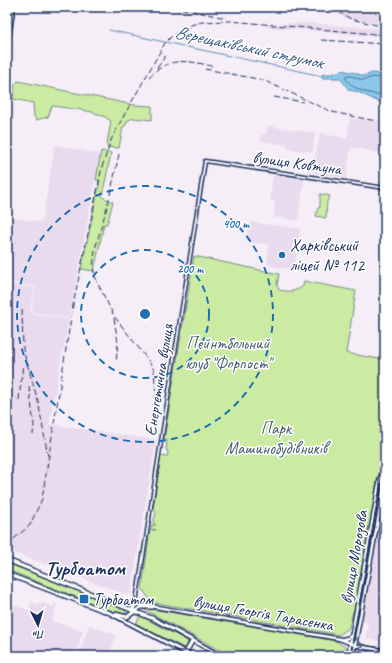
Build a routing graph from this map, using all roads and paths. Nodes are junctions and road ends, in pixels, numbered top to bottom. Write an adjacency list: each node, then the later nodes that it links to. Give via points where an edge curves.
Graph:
1 (8, 7): 3 (main road)
2 (13, 7): 4 (main road)
3 (7, 12)
4 (7, 49)
5 (205, 161): 6 (street, вулиця Ковтуна); 12 (street, Енергетична вулиця)
6 (385, 188)
7 (385, 462): 18 (main road, вулиця Морозова)
8 (385, 482): 22 (main road, вулиця Морозова)
9 (7, 560): 11 (main road)
10 (7, 574): 16 (main road)
11 (110, 601): 12 (main road, вулиця Георгія Тарасенка); 14 (main road)
12 (136, 604): 13 (main road, вулиця Георгія Тарасенка); 15 (main road)
13 (153, 607): 15 (main road, via 142,607); 19 (main road, вулиця Георгія Тарасенка)
14 (126, 608): 15 (main road); 17 (main road, via 128,613)
15 (133, 611): 17 (main road); 20 (main road)
16 (110, 614): 17 (main road); 24 (main road)
17 (124, 617)
18 (352, 634): 19 (main road, via 347,639); 21 (main road, вулиця Морозова)
19 (340, 639): 21 (main road, вулиця Георгія Тарасенка)
20 (193, 640): 24 (main road); 26 (main road)
21 (351, 643): 22 (main road, вулиця Георгія Тарасенка); 27 (main road, вулиця Морозова)
22 (355, 645): 23 (main road, вулиця Георгія Тарасенка); 28 (main road, вулиця Морозова)
23 (385, 651)
24 (186, 652): 25 (main road)
25 (192, 656)
26 (221, 656)
27 (348, 656)
28 (353, 656)

